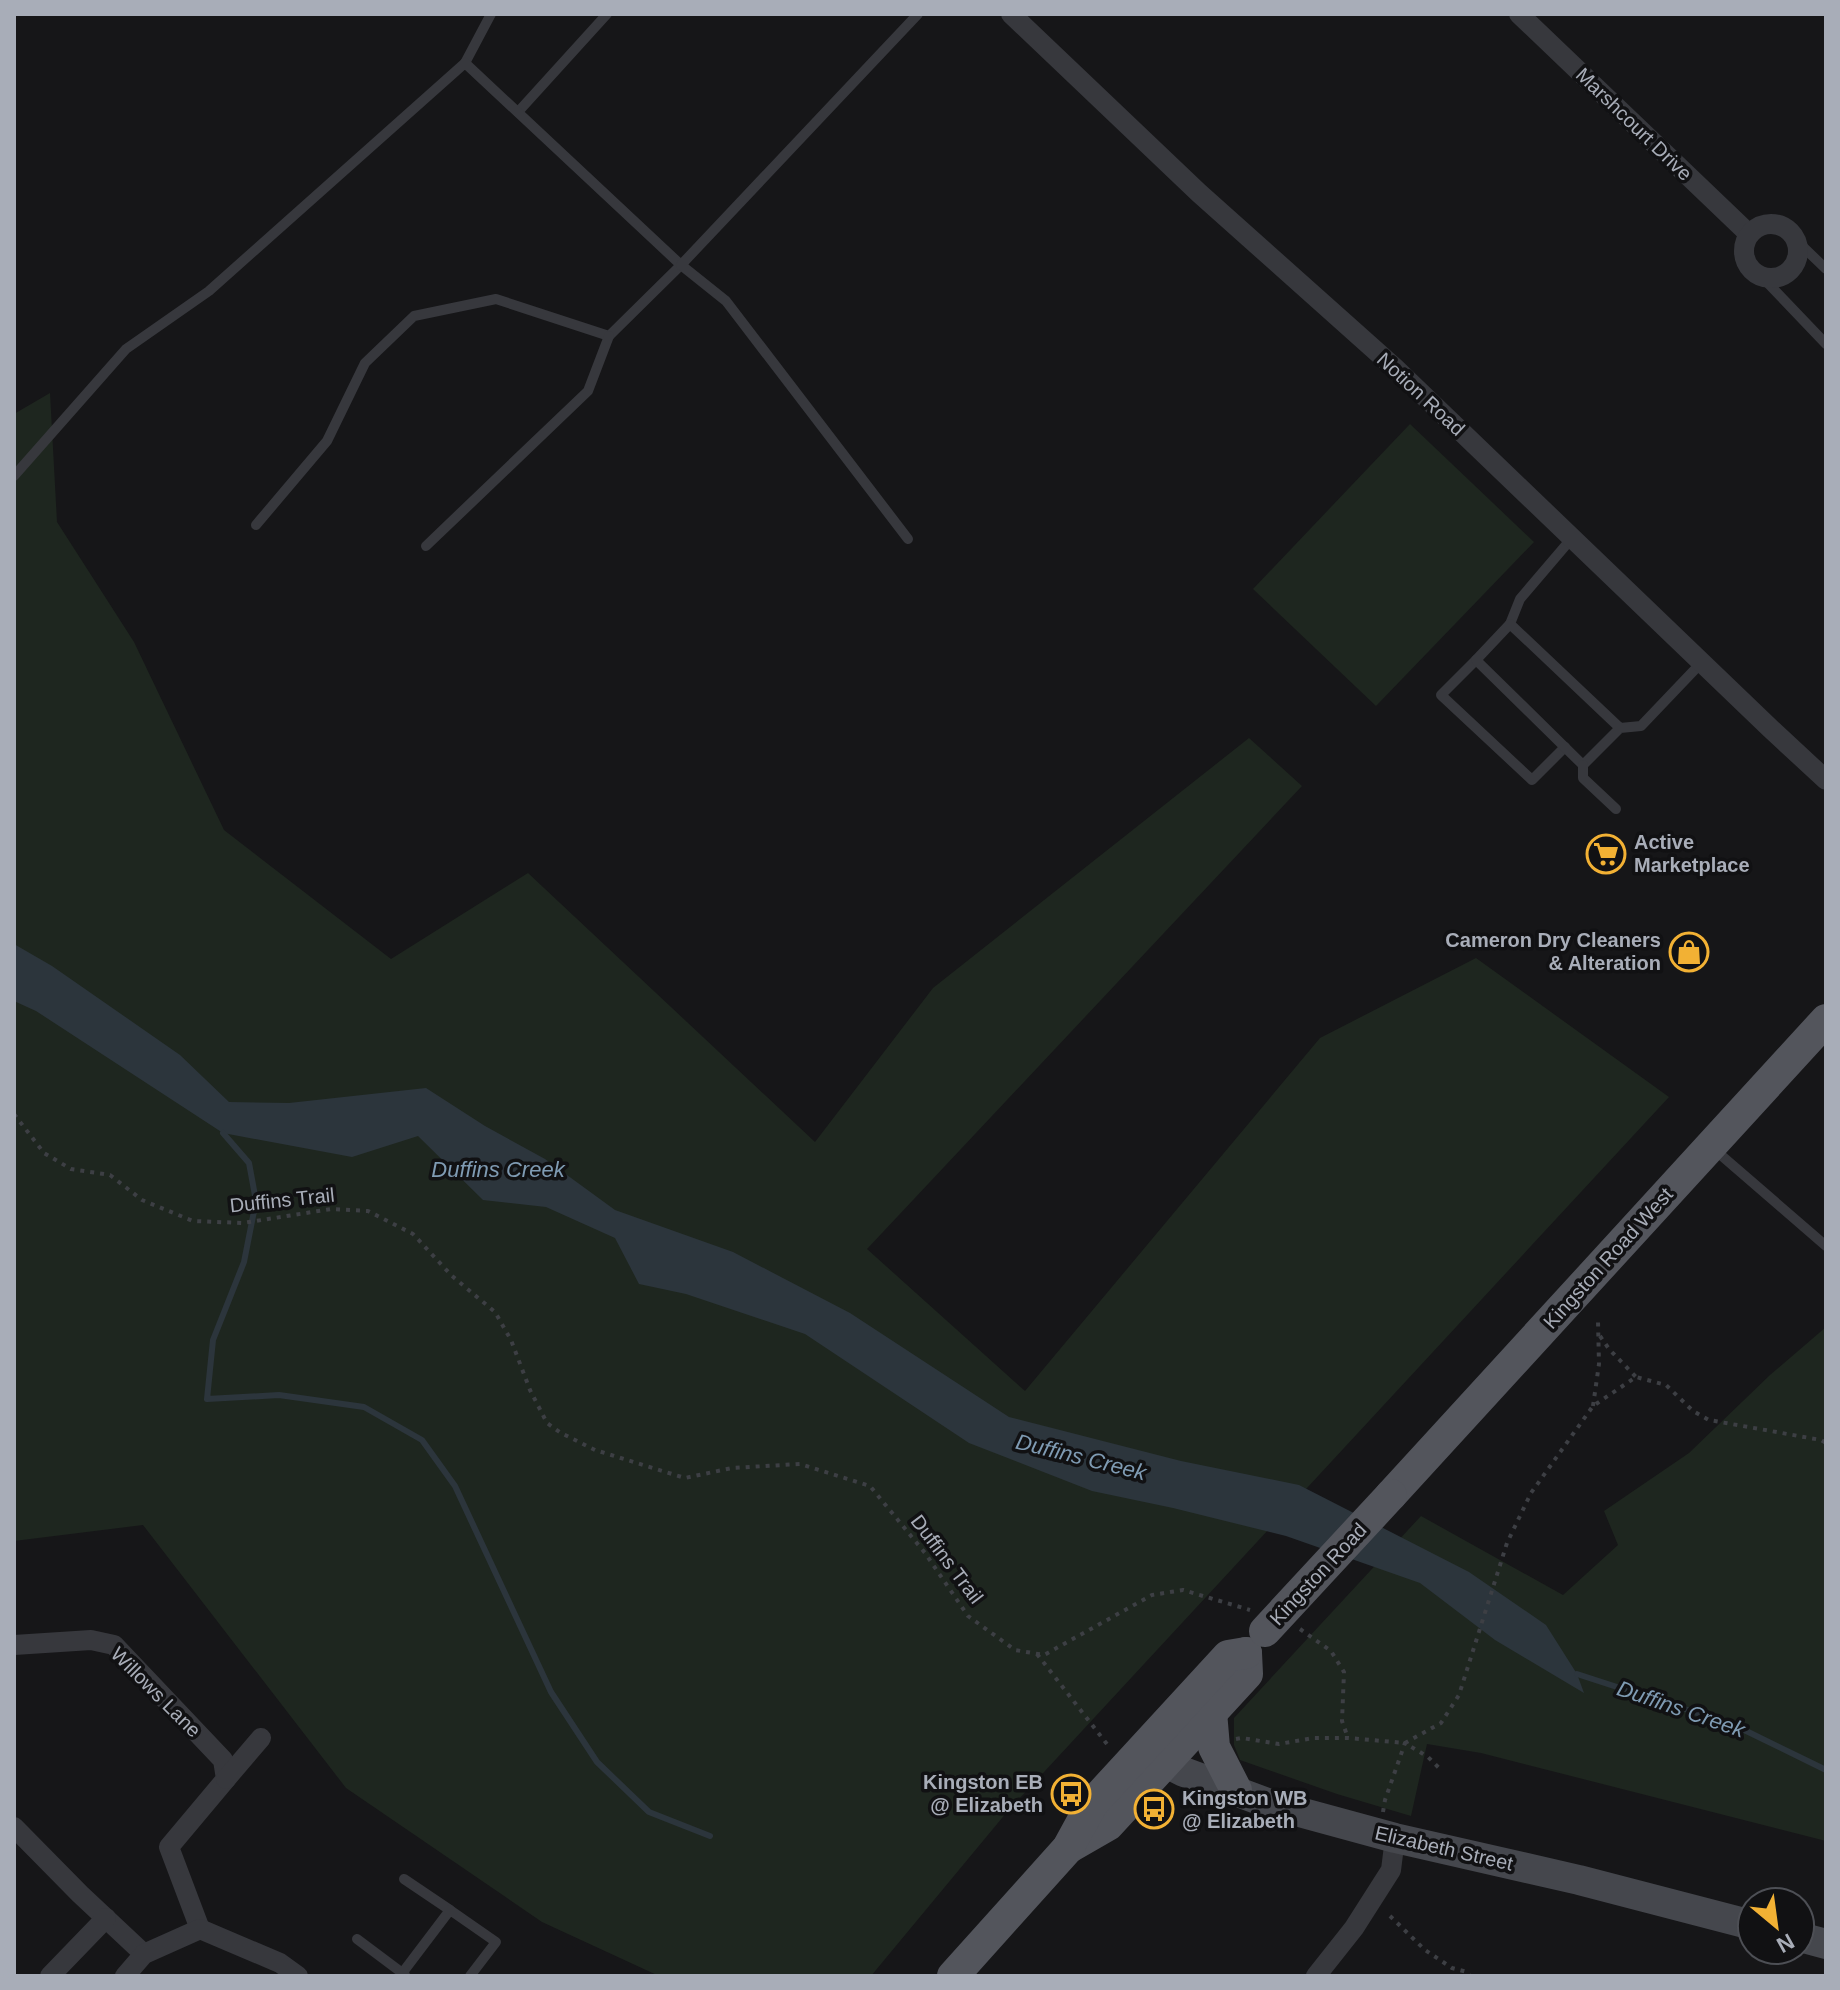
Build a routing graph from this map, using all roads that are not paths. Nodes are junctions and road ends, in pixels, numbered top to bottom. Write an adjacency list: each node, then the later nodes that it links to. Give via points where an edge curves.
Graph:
1 (491, 14): 6 (lane)
2 (607, 14): 7 (lane)
3 (918, 14): 10 (lane)
4 (1011, 14): 17 (street, Notion Road)
5 (1519, 14): 8 (street, Marshcourt Drive)
6 (465, 63): 7 (lane); 15 (lane, via 209,291 126,349)
7 (518, 112): 10 (lane)
8 (1749, 234): 9 (street, via 1765,223 1784,226); 12 (street, via 1744,259)
9 (1797, 241): 11 (lane); 12 (street, via 1798,256 1791,270)
10 (681, 265): 13 (lane); 18 (lane, via 726,301)
11 (1826, 269)
12 (1762, 277): 14 (lane)
13 (609, 336): 16 (lane, via 496,299 414,316 365,363 327,441); 19 (lane, via 588,391)
14 (1826, 344)
15 (14, 476)
16 (256, 525)
17 (1572, 538): 20 (lane, via 1520,599); 22 (street, Notion Road)
18 (908, 539)
19 (426, 546)
20 (1510, 624): 21 (lane); 23 (lane)
21 (1476, 660): 24 (lane); 24 (lane, via 1441,695 1532,780)
22 (1702, 662): 23 (lane, via 1641,726); 26 (street, Notion Road)
23 (1620, 728): 25 (lane)
24 (1565, 747): 25 (lane)
25 (1583, 765): 27 (lane, via 1583,778)
26 (1826, 780)
27 (1616, 809)
28 (1826, 1020): 29 (main road, Kingston Road West)
29 (1711, 1146): 30 (lane); 31 (main road, Kingston Road West)
30 (1826, 1246)
31 (1391, 1495): 33 (main road, Kingston Road, bridge)
32 (14, 1645): 37 (street, Willows Lane, via 91,1640 114,1645 223,1760)
33 (1246, 1653): 34 (main road, via 1247,1674); 36 (main road, via 1228,1656)
34 (1211, 1712): 36 (main road); 38 (main road, via 1214,1747)
35 (261, 1738): 37 (street)
36 (1155, 1755): 38 (street, Elizabeth Street, via 1184,1772); 53 (main road, via 1092,1804 1068,1848)
37 (226, 1779): 45 (street, via 169,1847)
38 (1236, 1790): 39 (street, Elizabeth Street, via 1270,1804)
39 (1389, 1825): 44 (street, Elizabeth Street); 54 (street, via 1391,1870)
40 (14, 1827): 43 (street)
41 (404, 1879): 42 (lane)
42 (450, 1910): 48 (lane); 52 (lane, via 496,1942)
43 (106, 1918): 47 (street); 49 (street)
44 (1736, 1921)
45 (200, 1929): 47 (street); 51 (street)
46 (357, 1939): 48 (lane)
47 (144, 1954): 50 (street)
48 (403, 1975)
49 (50, 1976)
50 (125, 1976)
51 (298, 1976)
52 (470, 1976)
53 (953, 1976)
54 (1316, 1976)

